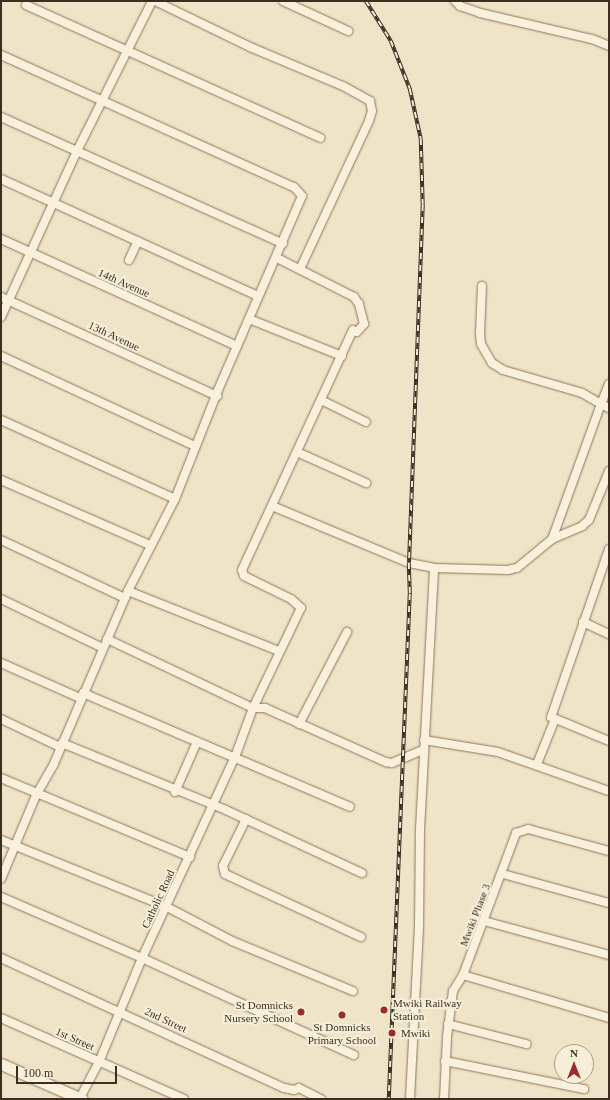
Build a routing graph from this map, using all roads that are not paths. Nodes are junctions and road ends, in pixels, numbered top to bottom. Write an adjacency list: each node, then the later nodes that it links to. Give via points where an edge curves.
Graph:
1 (152, 1): 8 (street)
2 (155, 1): 22 (street, via 250,47 343,86 370,102 372,111 369,121)
3 (283, 1): 6 (street)
4 (455, 1): 7 (street, via 460,6 480,13 592,39)
5 (26, 5): 8 (street)
6 (348, 31)
7 (609, 46)
8 (127, 49): 10 (street); 12 (street)
9 (1, 55): 10 (street)
10 (102, 99): 13 (street); 18 (street, via 164,130 299,190 301,200)
11 (1, 117): 13 (street)
12 (320, 138)
13 (77, 151): 15 (street); 18 (street)
14 (1, 180): 15 (street)
15 (52, 204): 17 (street); 19 (street)
16 (1, 239): 19 (street, 14th Avenue)
17 (138, 241): 21 (street); 24 (street)
18 (283, 244): 20 (street)
19 (31, 253): 25 (street); 28 (street, 14th Avenue)
20 (277, 258): 22 (street); 24 (street)
21 (129, 260)
22 (300, 269): 30 (street, via 357,300 364,324 357,332 353,330)
23 (482, 286): 34 (street, via 481,344 492,363 503,370 582,393)
24 (258, 296): 27 (street)
25 (5, 298): 26 (street); 32 (street, 13th Avenue)
26 (1, 317)
27 (249, 319): 28 (street); 30 (street)
28 (238, 346): 32 (street)
29 (1, 356): 37 (street)
30 (342, 356): 33 (street)
31 (609, 384): 34 (street)
32 (217, 396): 37 (street)
33 (321, 400): 36 (street); 38 (street)
34 (605, 406): 44 (street)
35 (1, 420): 42 (street)
36 (366, 422)
37 (195, 446): 42 (street)
38 (297, 452): 41 (street); 43 (street)
39 (609, 471): 44 (street, via 589,520 582,526)
40 (1, 480): 46 (street)
41 (366, 483)
42 (175, 499): 46 (street)
43 (272, 506): 48 (street, via 409,563); 56 (street, Catholic Road, via 242,573 291,599 301,608)
44 (552, 539): 48 (street, via 517,568)
45 (1, 540): 49 (street)
46 (150, 545): 49 (street)
47 (609, 549): 51 (street)
48 (434, 568): 63 (street)
49 (126, 594): 54 (street); 56 (street)
50 (1, 599): 55 (street)
51 (583, 622): 53 (street); 61 (street, via 551,715)
52 (347, 632): 62 (street)
53 (609, 634)
54 (107, 639): 55 (street); 59 (street)
55 (103, 648): 58 (street)
56 (279, 651): 59 (street, Catholic Road)
57 (1, 663): 58 (street)
58 (82, 695): 64 (street); 66 (street)
59 (253, 708): 62 (street, via 265,708); 68 (street, Catholic Road)
60 (1, 719): 66 (street)
61 (555, 720): 65 (street); 69 (street)
62 (300, 724): 67 (street, via 386,762 392,763)
63 (424, 740): 67 (street); 69 (street, via 498,752)
64 (197, 742): 68 (street); 72 (street)
65 (609, 742)
66 (61, 745): 72 (street); 73 (street, via 54,764)
67 (424, 750): 107 (street, via 419,926)
68 (235, 757): 74 (street, Catholic Road); 75 (street)
69 (537, 764): 71 (street)
70 (1, 778): 73 (street)
71 (609, 791)
72 (175, 792): 74 (street)
73 (37, 793): 78 (street); 80 (street)
74 (212, 806): 76 (street); 80 (street, Catholic Road)
75 (350, 807)
76 (246, 819): 81 (street); 88 (street, via 224,866 225,874)
77 (1, 840): 78 (street)
78 (17, 846): 83 (street); 86 (street)
79 (609, 851): 82 (street, Mwiki Phase 3, via 523,829 516,833)
80 (190, 858): 86 (street, Catholic Road)
81 (362, 873)
82 (503, 874): 85 (street); 87 (street, Mwiki Phase 3)
83 (1, 879)
84 (1, 897): 91 (street)
85 (609, 903)
86 (167, 907): 91 (street, Catholic Road); 93 (street, via 232,941)
87 (484, 921): 89 (street); 92 (street, Mwiki Phase 3)
88 (361, 938)
89 (609, 954)
90 (1, 958): 94 (street, 2nd Street)
91 (142, 958): 94 (street, Catholic Road); 99 (street)
92 (463, 975): 96 (street); 97 (street, Mwiki Phase 3, via 453,991)
93 (353, 991)
94 (120, 1011): 101 (street, Catholic Road); 106 (street, 2nd Street, via 284,1088 299,1088)
95 (1, 1018): 101 (street, 1st Street)
96 (609, 1018)
97 (448, 1024): 98 (street); 100 (street, Mwiki Phase 3)
98 (526, 1044)
99 (354, 1055)
100 (445, 1061): 103 (street); 108 (street, Mwiki Phase 3)
101 (99, 1062): 104 (street, Catholic Road); 105 (street, 1st Street)
102 (1, 1064): 104 (main road)
103 (584, 1089)
104 (81, 1099)
105 (184, 1099)
106 (321, 1099)
107 (410, 1099)
108 (444, 1099)

